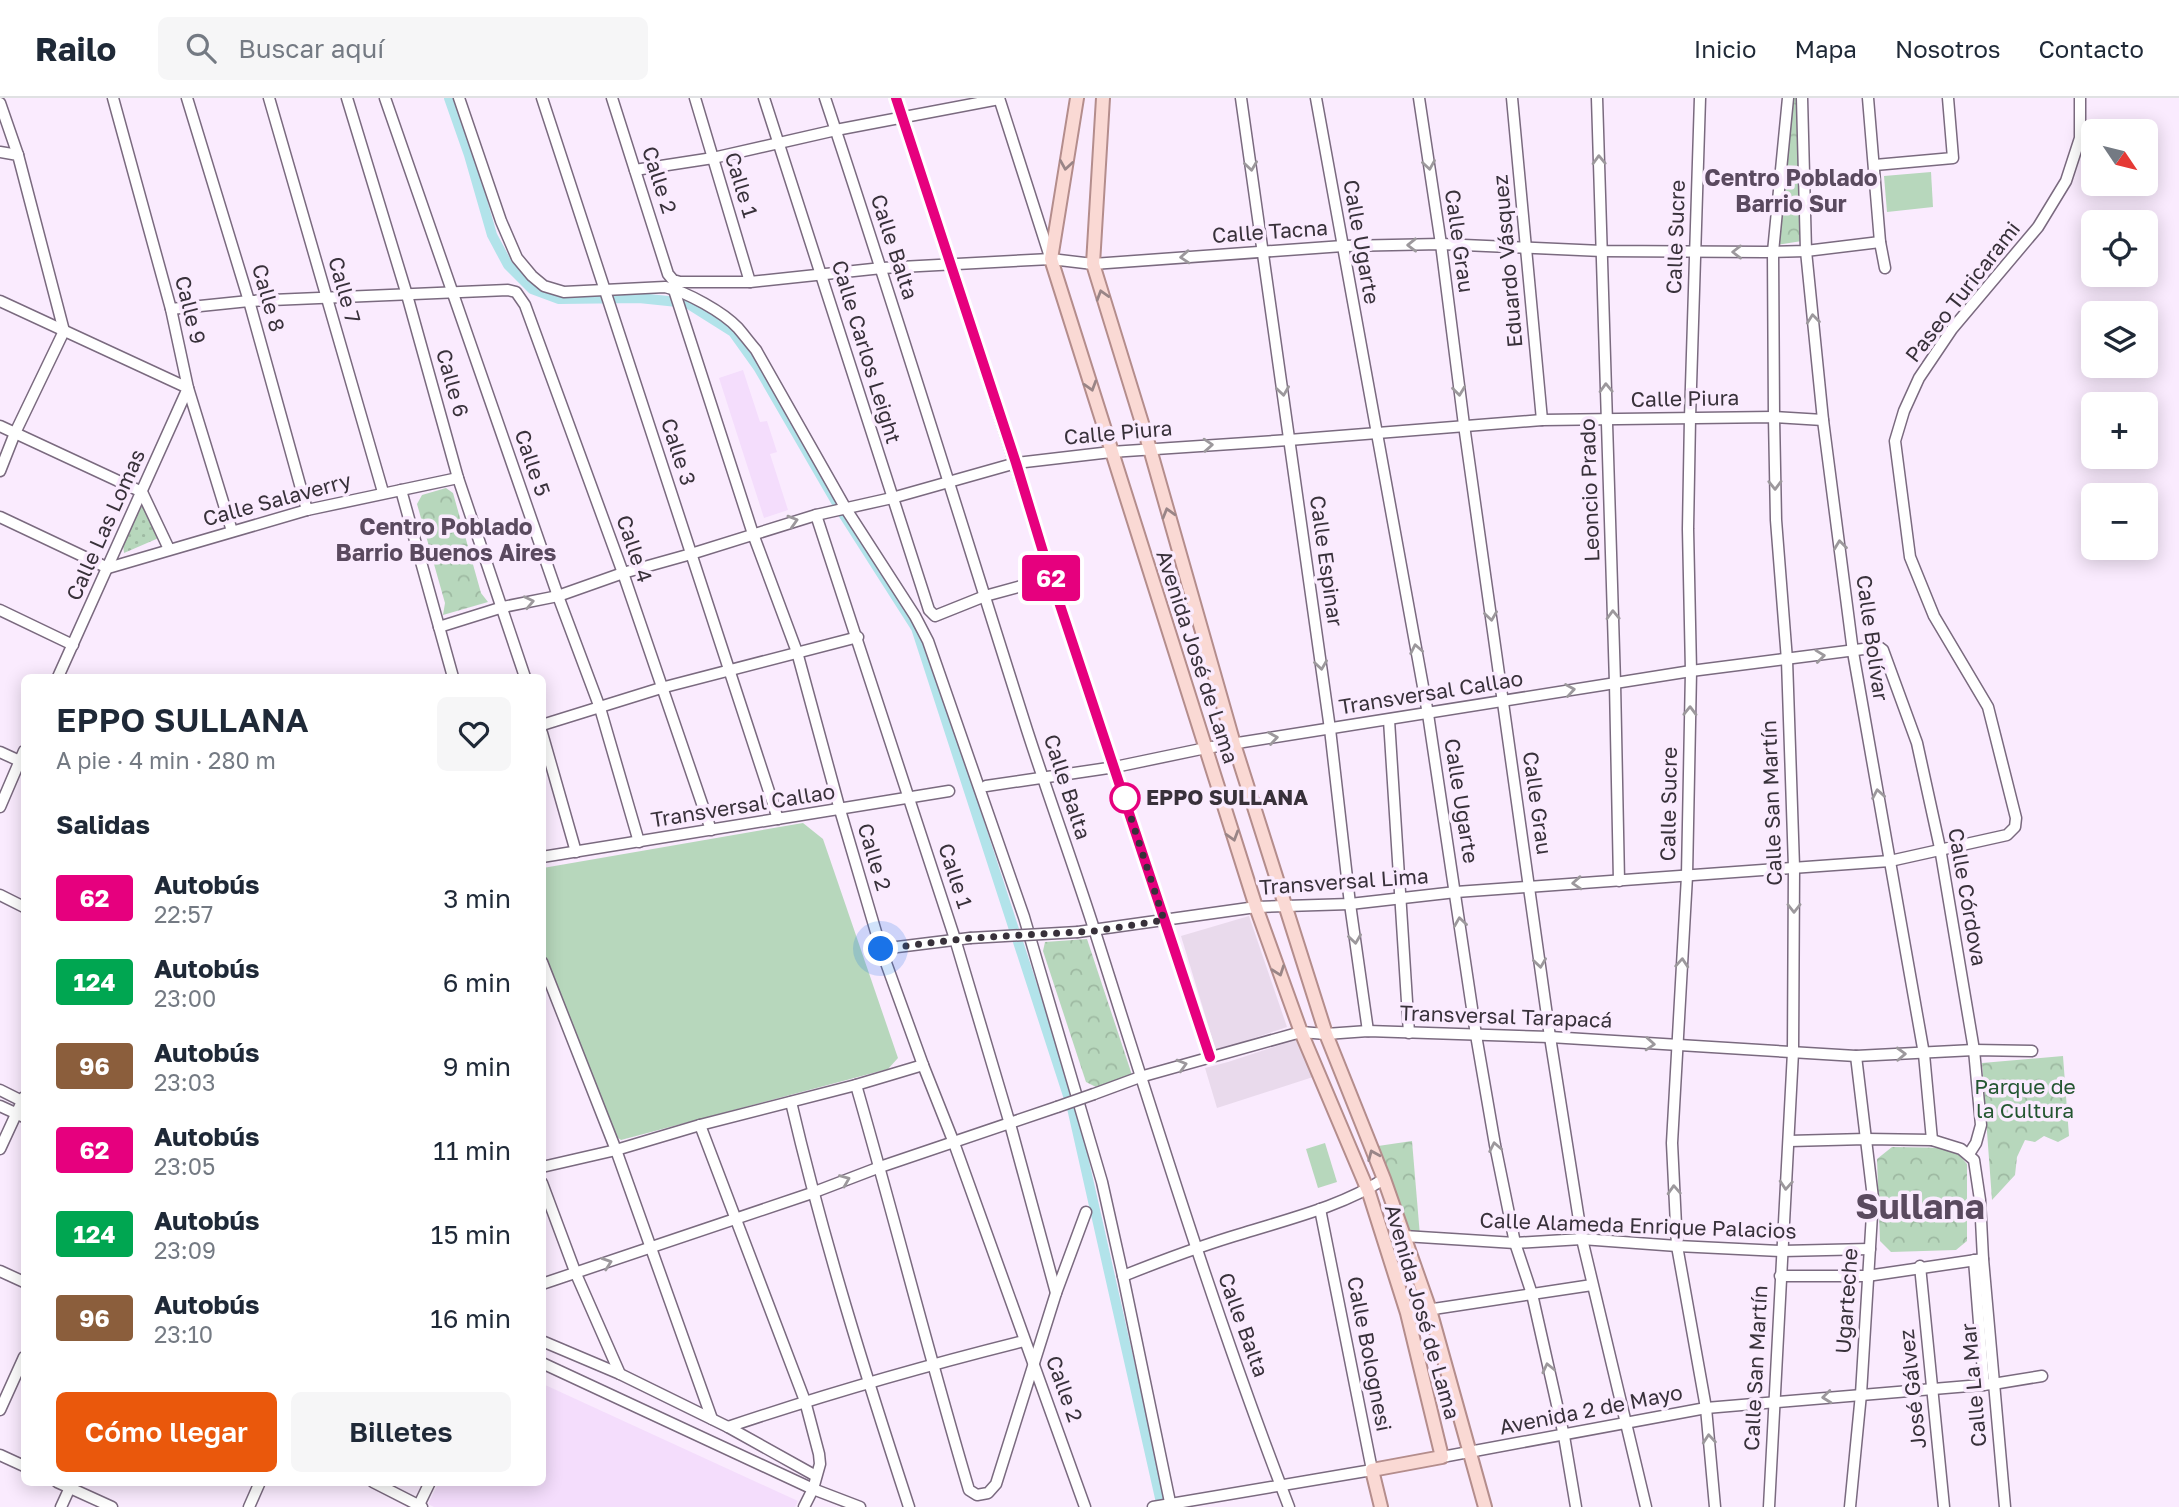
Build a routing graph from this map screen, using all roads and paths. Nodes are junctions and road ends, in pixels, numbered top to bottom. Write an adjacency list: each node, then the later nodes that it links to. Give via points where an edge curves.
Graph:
1 (113, 98): 60 (street, Calle 9)
2 (187, 98): 59 (street, Calle 8)
3 (269, 98): 57 (street, Calle 7)
4 (347, 98): 56 (street, Calle 6)
5 (386, 98): 55 (street, Calle 5)
6 (459, 98): 54 (street, via 517,258 544,286 564,292)
7 (542, 98): 54 (street, Calle 3)
8 (612, 98): 35 (street, Calle 2)
9 (695, 98): 33 (street, Calle 1)
10 (764, 98): 30 (street, Calle Carlos Leight)
11 (825, 98): 29 (street, Calle Balta)
12 (896, 98): 28 (street)
13 (1077, 98): 45 (main road, Avenida José de Lama, one-way to 45)
14 (1103, 98): 46 (main road, Avenida José de Lama)
15 (1241, 98): 40 (street, Calle Espinar, one-way to 40)
16 (1316, 98): 38 (street, Calle Ugarte)
17 (1419, 98): 37 (street, Calle Grau, one-way to 37)
18 (1512, 98): 39 (street, Eduardo Vásquez)
19 (1597, 98): 41 (street, Leoncio Prado, one-way to 19)
20 (1700, 98): 44 (street, Calle Sucre)
21 (1788, 98): 43 (street, Calle San Martín)
22 (1801, 98): 42 (street, Calle Bolívar)
23 (1868, 98): 34 (street)
24 (1948, 98): 34 (street, via 1953,158)
25 (2080, 98): 132 (street, Paseo Turicarami, via 2080,138 2066,181 2038,227 1952,329 1919,378 1895,441 1910,557 1934,617 1988,707)
26 (999, 99): 28 (street); 45 (street)
27 (0, 103): 32 (street)
28 (903, 118): 29 (street); 47 (street)
29 (836, 130): 30 (street); 48 (street, Calle Balta)
30 (778, 143): 33 (street); 51 (street, Calle Carlos Leight)
31 (0, 152): 32 (street)
32 (18, 155): 61 (street)
33 (713, 158): 35 (street); 52 (street, Calle 1)
34 (1875, 165): 36 (street)
35 (635, 170): 50 (street, Calle 2)
36 (1880, 242): 42 (street, Calle Tacna); 49 (street)
37 (1441, 244): 38 (street, Calle Tacna, one-way to 38); 39 (street, Calle Tacna); 68 (street, Calle Grau, one-way to 68)
38 (1343, 246): 40 (street, Calle Tacna); 71 (street, Calle Ugarte)
39 (1526, 248): 41 (street, Calle Tacna); 67 (street, Eduardo Vásquez)
40 (1263, 251): 46 (street, Calle Tacna, one-way to 46); 72 (street, Calle Espinar, one-way to 72)
41 (1602, 251): 44 (street, Calle Tacna); 65 (street, Leoncio Prado, one-way to 41)
42 (1806, 251): 43 (street, Calle Tacna); 66 (street, Calle Bolívar, one-way to 42)
43 (1773, 252): 44 (street, Calle Tacna, one-way to 44); 63 (street, Calle San Martín)
44 (1694, 253): 64 (street, Calle Sucre)
45 (1051, 259): 46 (street, Calle Tacna); 47 (street, Calle Tacna); 74 (main road, Avenida José de Lama, one-way to 74)
46 (1093, 264): 73 (main road, Avenida José de Lama, one-way to 46)
47 (951, 265): 48 (street, Calle Tacna); 75 (street)
48 (882, 268): 51 (street, Calle Tacna); 78 (street, Calle Balta)
49 (1885, 268)
50 (668, 274): 52 (street, Calle Tacna, via 680,282)
51 (822, 274): 52 (street, Calle Tacna); 82 (street, Calle Carlos Leight)
52 (750, 282)
53 (674, 290): 54 (street); 83 (street, via 737,327 755,350); 88 (street, Calle 2)
54 (605, 291): 90 (street, Calle 3)
55 (452, 293): 56 (street); 92 (street, Calle 4, via 508,290 516,292 525,305); 94 (street, Calle 5)
56 (407, 295): 57 (street); 77 (street, Calle 6)
57 (326, 298): 59 (street); 81 (street, Calle 7)
58 (0, 301): 61 (street)
59 (249, 301): 60 (street); 84 (street, Calle 8)
60 (172, 309): 62 (street, Calle 9)
61 (64, 331): 62 (street); 70 (street)
62 (188, 388): 80 (street, Calle Las Lomas); 87 (street, Calle 9)
63 (1774, 417): 64 (street, Calle Piura); 66 (street, Calle Piura); 104 (street, Calle San Martín, one-way to 104, via 1776,520)
64 (1690, 418): 65 (street, Calle Piura); 106 (street, Calle Sucre)
65 (1606, 419): 67 (street, Calle Piura); 110 (street, Leoncio Prado, one-way to 65)
66 (1823, 419): 103 (street, Calle Bolívar, one-way to 66)
67 (1542, 420): 68 (street, Calle Piura)
68 (1464, 425): 71 (street, Calle Piura); 112 (street, Calle Grau, one-way to 112)
69 (0, 426): 70 (street)
70 (15, 433): 76 (street); 80 (street)
71 (1376, 433): 72 (street, Calle Piura); 114 (street, Calle Ugarte, one-way to 71)
72 (1289, 440): 73 (street, Calle Piura, one-way to 72); 117 (street, Calle Espinar, one-way to 117)
73 (1150, 449): 74 (street, Calle Piura); 118 (main road, Avenida José de Lama, one-way to 73)
74 (1111, 452): 75 (street, Calle Piura); 120 (main road, Avenida José de Lama)
75 (1016, 463): 78 (street, Calle Piura); 93 (street)
76 (0, 471)
77 (458, 478): 79 (street, Calle Salaverry); 96 (street, Calle 6)
78 (948, 481): 82 (street, Calle Piura); 95 (street, Calle Balta)
79 (401, 490): 81 (street, Calle Salaverry); 98 (street)
80 (142, 492): 89 (street); 91 (street, Calle Las Lomas)
81 (383, 492): 84 (street, Calle Salaverry)
82 (891, 498): 83 (street, Calle Piura); 95 (street, Calle Carlos Leight, via 929,610 935,616)
83 (846, 509): 85 (street, Calle Piura); 206 (street, via 928,641 1024,917 1101,1181)
84 (307, 510): 87 (street, Calle Salaverry)
85 (816, 514): 88 (street, Calle Piura, one-way to 85); 99 (street, Calle 1)
86 (0, 517): 91 (street)
87 (232, 531): 89 (street, Calle Salaverry)
88 (753, 534): 90 (street, Calle Piura); 102 (street, Calle 2)
89 (169, 549): 91 (street, Calle Salaverry)
90 (691, 554): 92 (street, Calle Piura); 105 (street, Calle 3)
91 (108, 568): 100 (street, Calle Las Lomas)
92 (623, 573): 94 (street, Calle Piura); 111 (street, Calle 4)
93 (1051, 578): 95 (street); 124 (street)
94 (558, 596): 96 (street, Calle Piura, one-way to 94); 113 (street, Calle 5)
95 (985, 596): 125 (street, Calle Balta)
96 (503, 607): 98 (street, Calle Piura); 109 (street, Calle 6)
97 (0, 610): 100 (street)
98 (439, 627): 108 (street)
99 (858, 637): 102 (street); 128 (street, Calle 1)
100 (73, 645): 107 (street, Calle Las Lomas)
101 (1883, 650): 103 (street, Transversal Callao); 135 (street, Calle Córdova, via 1917,743)
102 (797, 652): 105 (street); 130 (street, Calle 2)
103 (1853, 652): 104 (street, Transversal Callao, one-way to 103); 138 (street, Calle Bolívar, one-way to 103)
104 (1787, 660): 106 (street, Transversal Callao); 139 (street, Calle San Martín)
105 (729, 670): 111 (street); 131 (street, Calle 3)
106 (1691, 671): 110 (street, Transversal Callao); 140 (street, Calle Sucre, one-way to 106)
107 (59, 674)
108 (452, 674)
109 (524, 674)
110 (1615, 683): 112 (street, Transversal Callao, one-way to 110); 141 (street, Leoncio Prado)
111 (661, 688): 113 (street); 133 (street, Calle 4)
112 (1503, 701): 114 (street, Transversal Callao); 142 (street, Calle Grau)
113 (600, 708): 116 (street); 134 (street, Calle 5)
114 (1428, 714): 115 (street, Transversal Callao); 143 (street, Calle Ugarte)
115 (1389, 720): 117 (street, Transversal Callao); 145 (street)
116 (546, 724)
117 (1330, 729): 118 (street, Transversal Callao, one-way to 117); 146 (street, Calle Espinar)
118 (1234, 744): 120 (street, Transversal Callao); 149 (main road, Avenida José de Lama)
119 (546, 747): 136 (street)
120 (1206, 748): 124 (street, Transversal Callao); 148 (main road, Avenida José de Lama, one-way to 148)
121 (0, 752): 122 (street)
122 (21, 762)
123 (21, 764): 129 (street)
124 (1115, 767): 125 (street, Transversal Callao); 150 (street)
125 (1042, 778): 126 (street, Transversal Callao); 151 (street, Calle Balta)
126 (986, 786)
127 (950, 791): 128 (street, Transversal Callao)
128 (909, 797): 130 (street, Transversal Callao); 152 (street, Calle 1)
129 (0, 807)
130 (840, 810): 131 (street, Transversal Callao); 153 (street, Calle 2)
131 (778, 819): 133 (street, Transversal Callao)
132 (2015, 827): 135 (street, Transversal Lima, via 2007,835)
133 (711, 830): 134 (street, Transversal Callao)
134 (639, 842): 136 (street, Transversal Callao)
135 (1940, 848): 138 (street, Transversal Lima); 162 (street, Calle Córdova)
136 (576, 852): 137 (street, Transversal Callao)
137 (546, 856)
138 (1890, 861): 139 (street, Transversal Lima); 165 (street, Calle Bolívar)
139 (1794, 867): 140 (street, Transversal Lima); 164 (street, Calle San Martín, one-way to 164)
140 (1687, 876): 141 (street, Transversal Lima); 161 (street, Calle Sucre, one-way to 140)
141 (1619, 881): 142 (street, Transversal Lima, one-way to 142)
142 (1529, 886): 143 (street, Transversal Lima); 160 (street, Calle Grau, one-way to 160)
143 (1456, 892): 145 (street, Transversal Lima); 159 (street, Calle Ugarte, one-way to 143)
144 (0, 895): 147 (street)
145 (1401, 897): 146 (street, Transversal Lima); 157 (street)
146 (1350, 904): 149 (street, Transversal Lima); 156 (street, Calle Espinar, one-way to 156)
147 (21, 906)
148 (1256, 907): 149 (street, Transversal Lima); 150 (street, Transversal Lima); 155 (main road, Avenida José de Lama, one-way to 155)
149 (1287, 907): 158 (main road, Avenida José de Lama)
150 (1164, 920): 151 (street, Transversal Lima); 167 (street)
151 (1095, 931): 152 (street, Transversal Lima, bridge); 169 (street, Calle Balta)
152 (955, 939): 153 (street, Transversal Lima); 176 (street, Calle 1)
153 (881, 949): 168 (street, Calle 2)
154 (546, 972): 183 (street)
155 (1301, 1031): 158 (street, Transversal Tarapacá); 167 (street, Transversal Tarapacá); 188 (main road, Avenida José de Lama)
156 (1368, 1031): 157 (street, Transversal Tarapacá); 158 (street, Transversal Tarapacá)
157 (1409, 1033): 159 (street, Transversal Tarapacá)
158 (1326, 1034): 187 (main road, Avenida José de Lama, one-way to 158)
159 (1476, 1035): 160 (street, Transversal Tarapacá); 196 (street, Calle Ugarte, one-way to 159)
160 (1550, 1037): 161 (street, Transversal Tarapacá, one-way to 161); 195 (street, Calle Grau)
161 (1676, 1045): 164 (street, Transversal Tarapacá); 197 (street, Calle Sucre, one-way to 161, via 1672,1143)
162 (1974, 1050): 163 (street, Transversal Tarapacá); 165 (street, Transversal Tarapacá); 184 (street, Calle Córdova, via 1981,1125)
163 (2032, 1051)
164 (1793, 1052): 166 (street, Transversal Tarapacá); 180 (street, Calle San Martín)
165 (1924, 1054): 166 (street, Transversal Tarapacá, one-way to 165); 179 (street, Calle Bolívar)
166 (1856, 1056): 178 (street, Ugarteche)
167 (1210, 1057): 169 (street, Transversal Tarapacá, one-way to 167)
168 (923, 1065): 170 (street); 181 (street, Calle 2)
169 (1140, 1077): 176 (street, Transversal Tarapacá, bridge); 199 (street, Calle Balta)
170 (856, 1085): 173 (street); 186 (street)
171 (0, 1090): 172 (street)
172 (21, 1099)
173 (791, 1102): 177 (street); 190 (street)
174 (0, 1106): 175 (street)
175 (21, 1115): 182 (street)
176 (1010, 1124): 181 (street, Transversal Tarapacá); 212 (street, Calle 1)
177 (700, 1125): 183 (street); 193 (street)
178 (1866, 1139): 179 (street); 180 (street); 200 (street, Ugarteche, via 1873,1198)
179 (1932, 1140): 184 (street)
180 (1789, 1141): 201 (street, Calle San Martín, one-way to 201)
181 (954, 1143): 186 (street, Transversal Tarapacá); 216 (street, Calle 2)
182 (0, 1149)
183 (616, 1150): 185 (street); 198 (street)
184 (1969, 1154): 202 (street, Calle La Mar, via 1980,1200)
185 (546, 1166)
186 (880, 1167): 190 (street, Transversal Tarapacá, one-way to 186); 220 (street)
187 (1384, 1179): 188 (street); 194 (main road, Avenida José de Lama)
188 (1367, 1190): 191 (street); 215 (main road, Avenida José de Lama)
189 (546, 1193): 205 (street)
190 (812, 1193): 193 (street, Transversal Tarapacá); 224 (street)
191 (1320, 1209): 199 (street); 240 (street, Calle Bolognesi)
192 (1086, 1212): 212 (street)
193 (735, 1219): 198 (street, Transversal Tarapacá); 228 (street)
194 (1404, 1237): 196 (street, Calle Alameda Enrique Palacios); 214 (main road, Avenida José de Lama)
195 (1582, 1239): 196 (street, Calle Alameda Enrique Palacios); 197 (street, Calle Alameda Enrique Palacios); 211 (street, Calle Grau)
196 (1515, 1243): 213 (street, Calle Ugarte)
197 (1677, 1246): 201 (street, Calle Alameda Enrique Palacios); 230 (street, Calle Sucre)
198 (652, 1248): 205 (street, Transversal Tarapacá, one-way to 198); 232 (street)
199 (1195, 1248): 206 (street); 242 (street, Calle Balta)
200 (1870, 1249): 201 (street, Calle Alameda Enrique Palacios); 208 (street, Ugarteche)
201 (1782, 1251): 207 (street, Calle San Martín)
202 (1978, 1260): 203 (street); 225 (street, Calle La Mar)
203 (1920, 1266): 208 (street); 226 (street, José Gálvez)
204 (0, 1270): 209 (street)
205 (576, 1274): 210 (street, Transversal Tarapacá); 222 (street)
206 (1123, 1276): 250 (street)
207 (1780, 1276): 208 (street); 229 (street, Calle San Martín)
208 (1867, 1276): 227 (street, Ugarteche)
209 (21, 1280)
210 (546, 1283)
211 (1592, 1285): 213 (street); 233 (street, Calle Grau)
212 (1056, 1293): 218 (street)
213 (1532, 1294): 214 (street); 235 (street, Calle Ugarte, one-way to 213)
214 (1430, 1310): 215 (street); 236 (main road, Avenida José de Lama)
215 (1407, 1313): 238 (main road, Avenida José de Lama)
216 (1024, 1341): 218 (street, Calle 2); 220 (street)
217 (546, 1343): 222 (street)
218 (1035, 1363): 220 (street, via 996,1485 977,1495 969,1490); 258 (street, Calle 2)
219 (21, 1364): 231 (street)
220 (932, 1364): 224 (street)
221 (546, 1365): 248 (street)
222 (620, 1374): 232 (street)
223 (2042, 1377): 225 (street, Avenida 2 de Mayo)
224 (868, 1382): 228 (street); 257 (street)
225 (1989, 1384): 226 (street, Avenida 2 de Mayo); 269 (street, Calle La Mar)
226 (1932, 1389): 227 (street, Avenida 2 de Mayo); 268 (street, José Gálvez)
227 (1861, 1394): 229 (street, Avenida 2 de Mayo, one-way to 229); 267 (street, Ugarteche)
228 (805, 1401): 234 (street); 241 (street, via 820,1454)
229 (1773, 1403): 230 (street, Avenida 2 de Mayo); 266 (street, Calle San Martín)
230 (1706, 1408): 233 (street, Avenida 2 de Mayo); 265 (street, Calle Sucre, one-way to 230)
231 (0, 1410)
232 (712, 1419): 234 (street)
233 (1627, 1423): 235 (street, Avenida 2 de Mayo); 264 (street, Calle Grau)
234 (728, 1427): 241 (street)
235 (1564, 1436): 236 (street, Avenida 2 de Mayo); 263 (street, Calle Ugarte)
236 (1470, 1452): 238 (street, Avenida 2 de Mayo); 262 (main road, Avenida José de Lama)
237 (0, 1455): 239 (street)
238 (1442, 1457): 240 (main road, Avenida 2 de Mayo)
239 (21, 1465)
240 (1372, 1470): 242 (street, Avenida 2 de Mayo); 261 (main road, Calle Bolognesi)
241 (816, 1476): 248 (street)
242 (1280, 1485): 249 (street, Avenida 2 de Mayo); 260 (street, Calle Balta)
243 (71, 1486): 251 (street)
244 (73, 1486): 252 (street)
245 (258, 1486): 253 (street)
246 (381, 1486): 254 (street)
247 (428, 1486): 254 (street)
248 (813, 1489): 255 (street); 256 (street)
249 (1200, 1503): 250 (street, Avenida 2 de Mayo)
250 (1170, 1504): 259 (street, Avenida 2 de Mayo)
251 (61, 1507)
252 (112, 1507)
253 (249, 1507)
254 (420, 1507)
255 (804, 1507)
256 (859, 1507)
257 (909, 1507)
258 (1085, 1507)
259 (1154, 1507)
260 (1289, 1507)
261 (1381, 1507)
262 (1485, 1507)
263 (1576, 1507)
264 (1646, 1507)
265 (1715, 1507)
266 (1769, 1507)
267 (1850, 1507)
268 (1944, 1507)
269 (2005, 1507)

